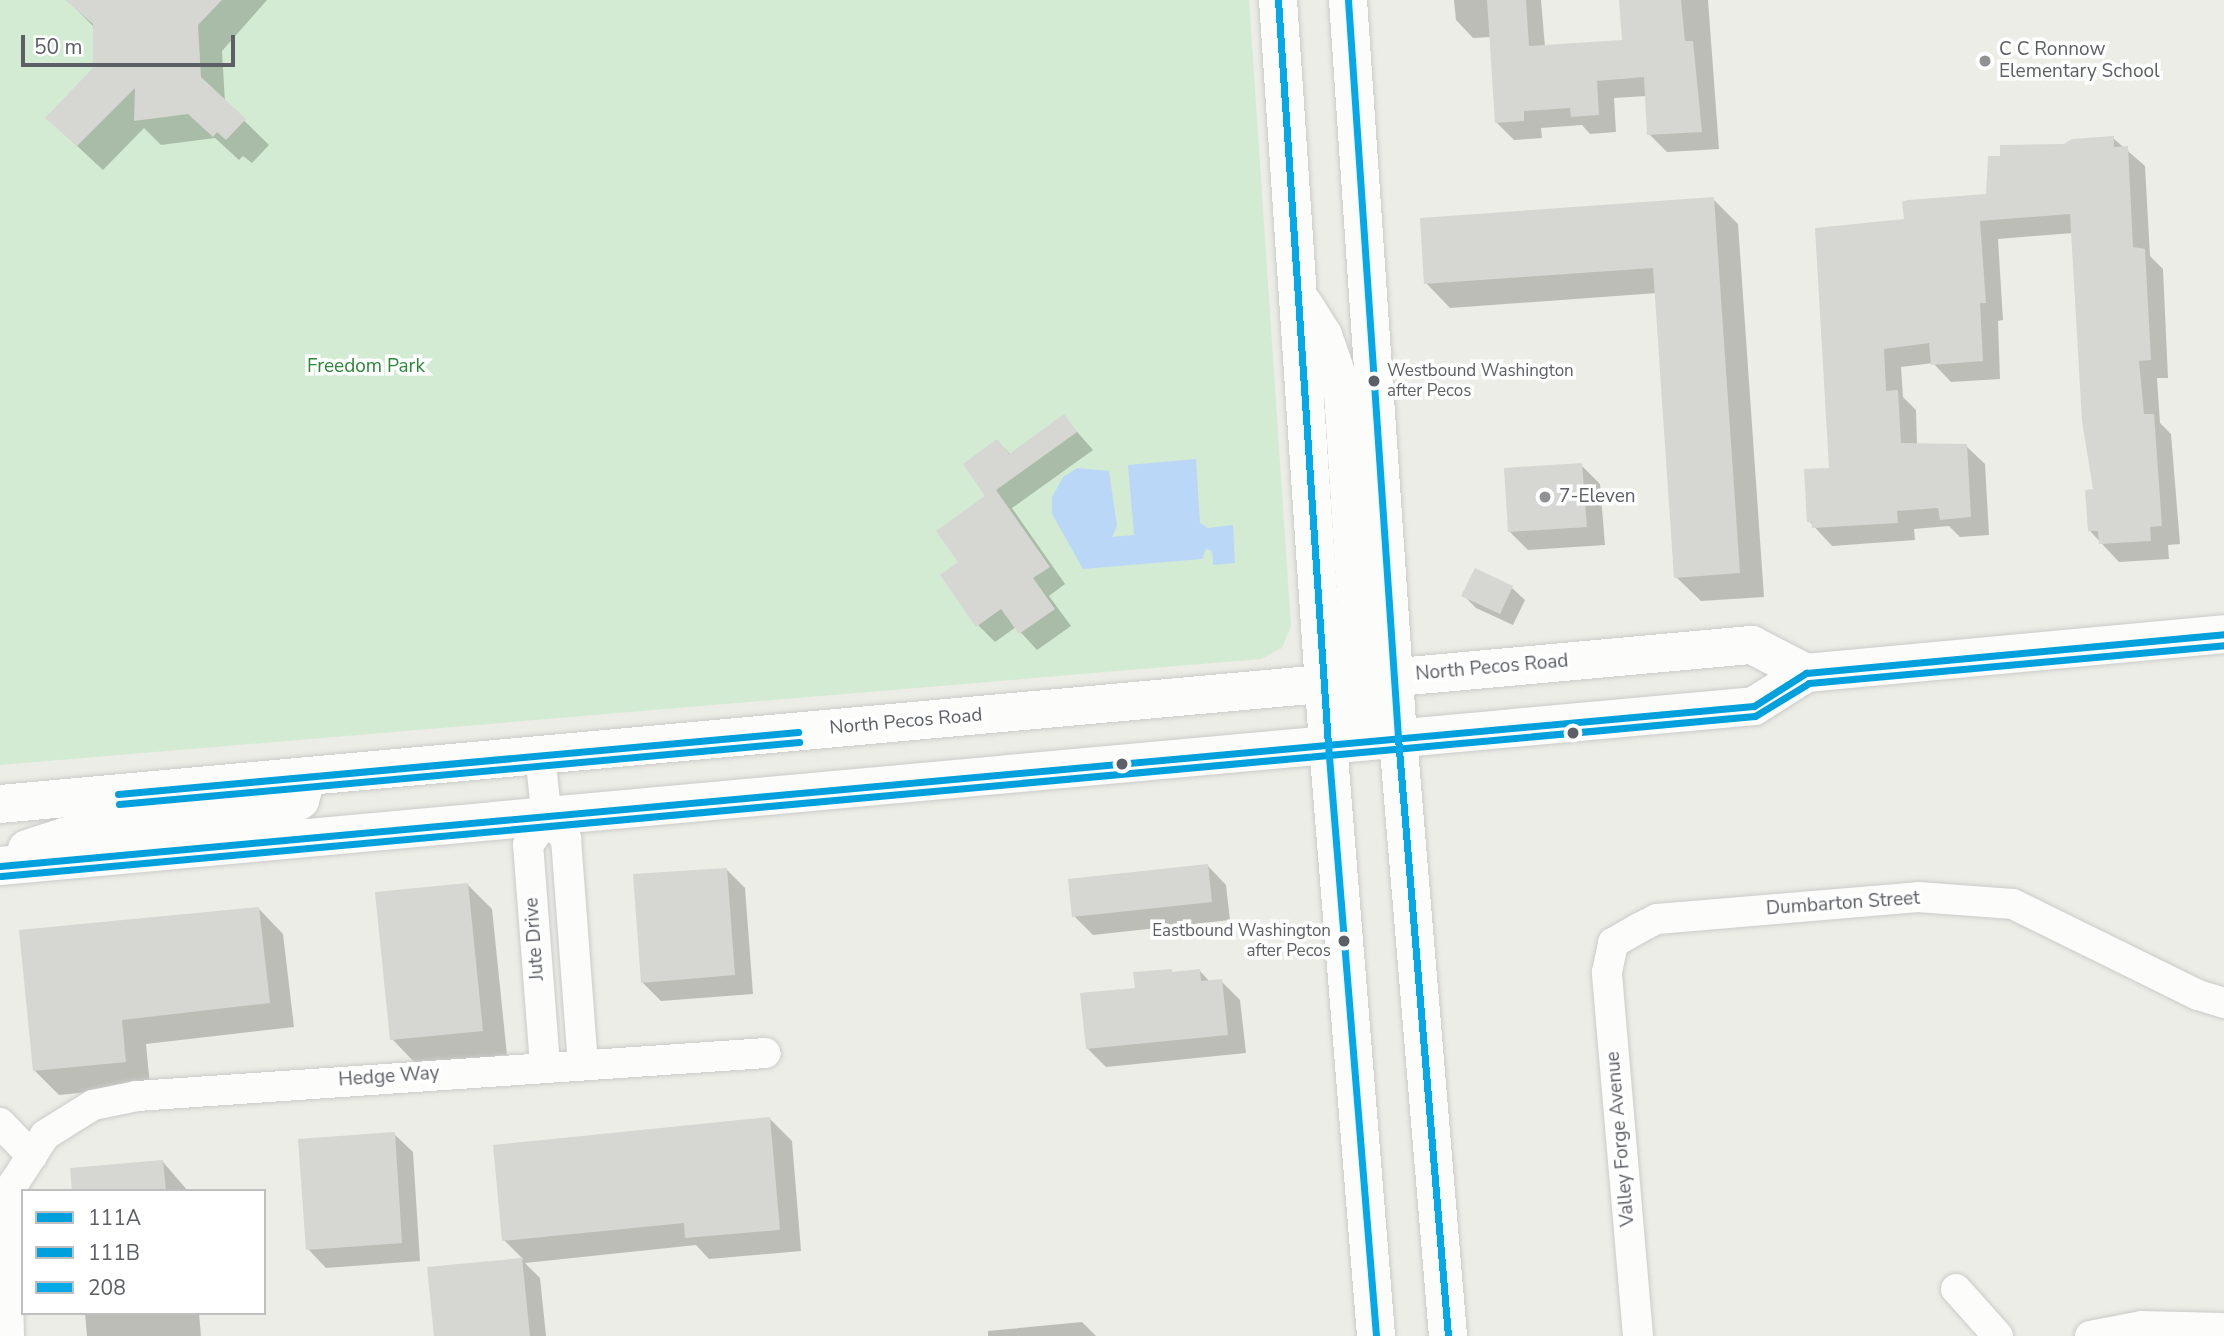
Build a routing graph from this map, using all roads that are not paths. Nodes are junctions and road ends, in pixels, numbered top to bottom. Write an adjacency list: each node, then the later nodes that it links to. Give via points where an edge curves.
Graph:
1 (1278, 0): 3 (main road)
2 (1346, 11): 6 (main road)
3 (1298, 294): 6 (main road, via 1323,335 1343,394); 7 (main road)
4 (2224, 634): 5 (main road)
5 (1806, 673): 6 (main road, North Pecos Road, via 1752,645); 8 (main road, via 1754,706)
6 (1377, 679): 7 (main road, North Pecos Road); 8 (main road)
7 (1323, 684): 9 (main road); 10 (main road, North Pecos Road)
8 (1382, 739): 9 (main road); 27 (main road)
9 (1328, 744): 13 (main road); 26 (main road)
10 (540, 755): 11 (main road, North Pecos Road); 13 (street, Jute Drive)
11 (307, 776): 12 (main road, North Pecos Road); 14 (main road, via 300,800 283,810 85,830)
12 (0, 804)
13 (547, 819): 15 (main road); 19 (street, Jute Drive, via 566,839); 20 (street, Jute Drive, via 528,845)
14 (0, 858)
15 (0, 866)
16 (1613, 943): 17 (street, Dumbarton Street, via 1657,919 1919,897 2013,904); 28 (street, Valley Forge Avenue, via 1606,972)
17 (2224, 1003)
18 (766, 1053): 19 (street, Hedge Way)
19 (583, 1063): 20 (street, Hedge Way)
20 (545, 1065): 22 (street, Hedge Way, via 137,1096 93,1105 46,1135)
21 (0, 1124): 22 (street)
22 (32, 1156): 25 (street, Hedge Way, via 14,1183 6,1223)
23 (1956, 1289): 29 (street)
24 (2224, 1328): 30 (street, via 2142,1326)
25 (9, 1336)
26 (1376, 1336)
27 (1448, 1336)
28 (1638, 1336)
29 (1998, 1336)
30 (2090, 1336)

